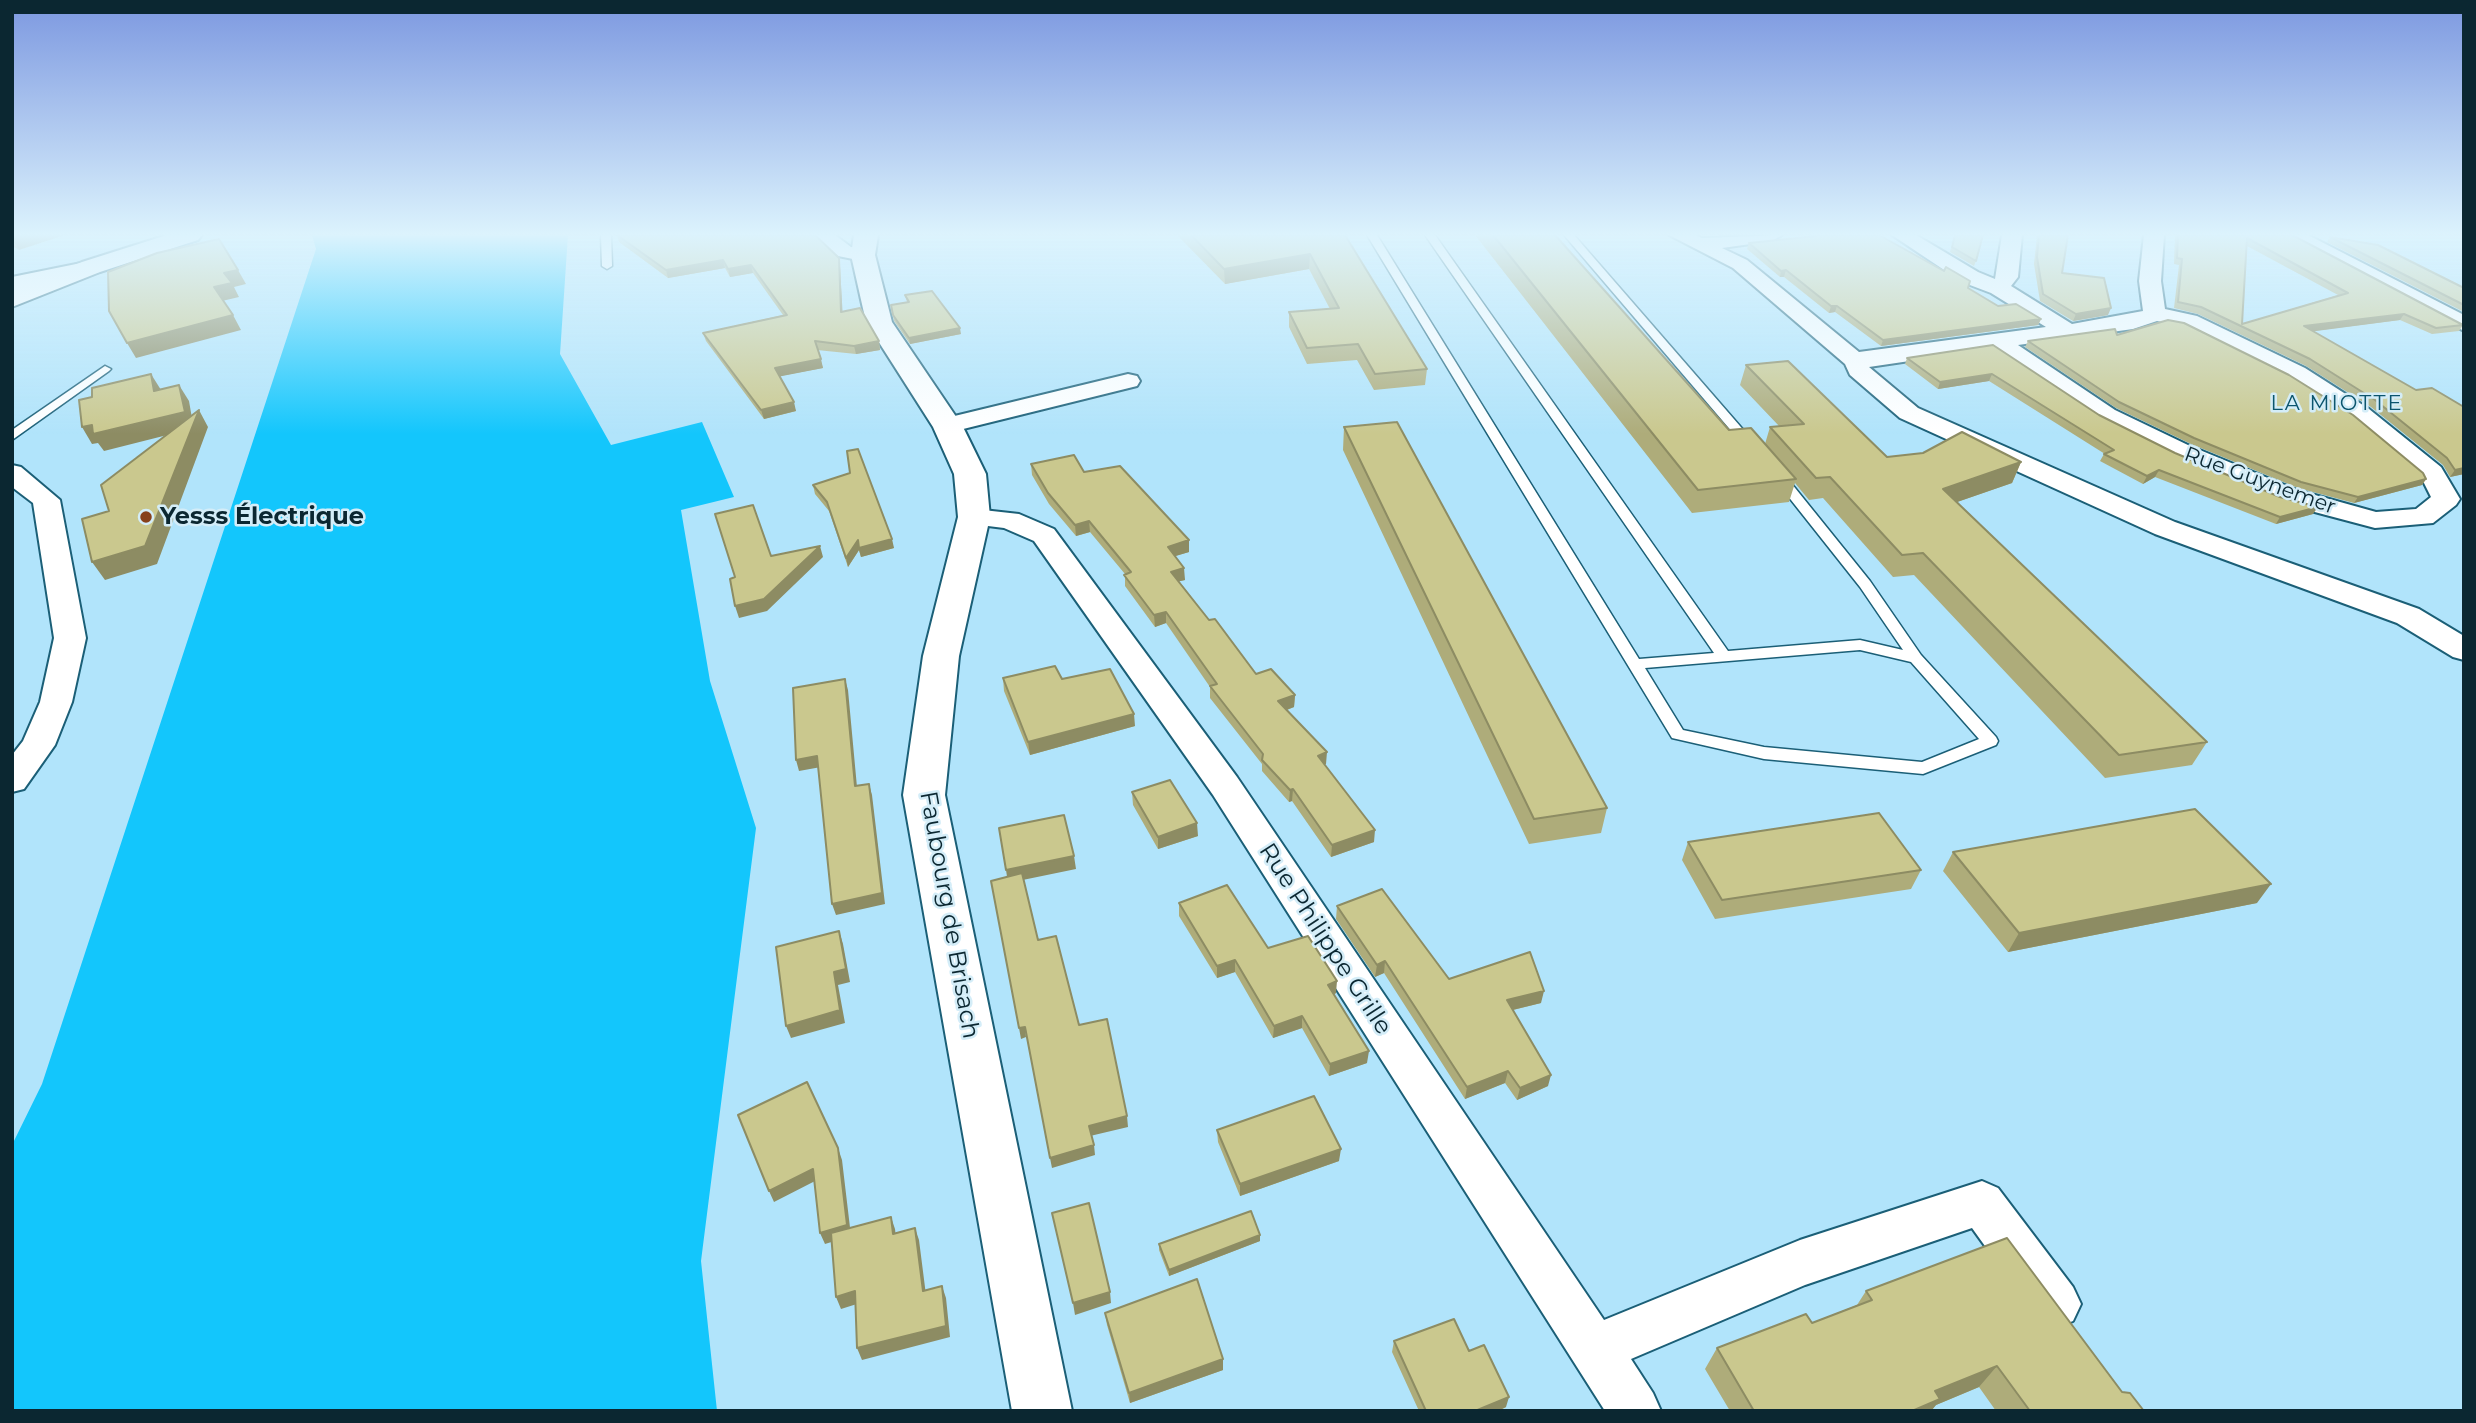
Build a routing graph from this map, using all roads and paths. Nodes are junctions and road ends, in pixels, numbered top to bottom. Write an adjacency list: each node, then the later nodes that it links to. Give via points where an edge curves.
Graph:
1 (872, 301): 16 (main road, Faubourg de Brisach, via 879,322)
2 (1413, 301): 23 (lane)
3 (1476, 301): 21 (lane)
4 (1626, 301): 22 (lane, via 1865,583)
5 (1783, 301): 13 (street)
6 (2020, 301): 11 (street)
7 (2153, 301): 9 (street)
8 (2421, 301): 10 (street)
9 (2155, 314): 11 (street); 12 (street, Rue Guynemer, via 2189,321 2317,386 2360,414 2432,473 2446,499 2423,517 2375,520 2287,496 2106,415)
10 (2464, 324)
11 (2069, 332): 12 (street)
12 (1997, 342): 13 (street)
13 (1856, 360): 20 (street, via 1858,370 1909,412 2165,528 2407,616)
14 (105, 369): 17 (lane)
15 (1128, 381): 16 (street)
16 (947, 425): 19 (main road, Faubourg de Brisach, via 970,474)
17 (12, 436)
18 (15, 477): 24 (street, via 46,500 69,638 56,702 38,745)
19 (974, 517): 26 (street, Rue Philippe Grille, via 1009,520 1044,535 1225,786); 27 (main road, Faubourg de Brisach, via 941,656 924,795)
20 (2464, 650)
21 (1724, 656): 22 (lane, via 1860,645); 23 (lane)
22 (1916, 658): 23 (lane, via 1990,741 1923,768 1752,750 1678,734)
23 (1635, 664)
24 (12, 780)
25 (2080, 1337): 26 (street, via 1982,1203 1800,1264)
26 (1594, 1349): 28 (street, Rue Philippe Grille)
27 (1042, 1411)
28 (1635, 1411)

